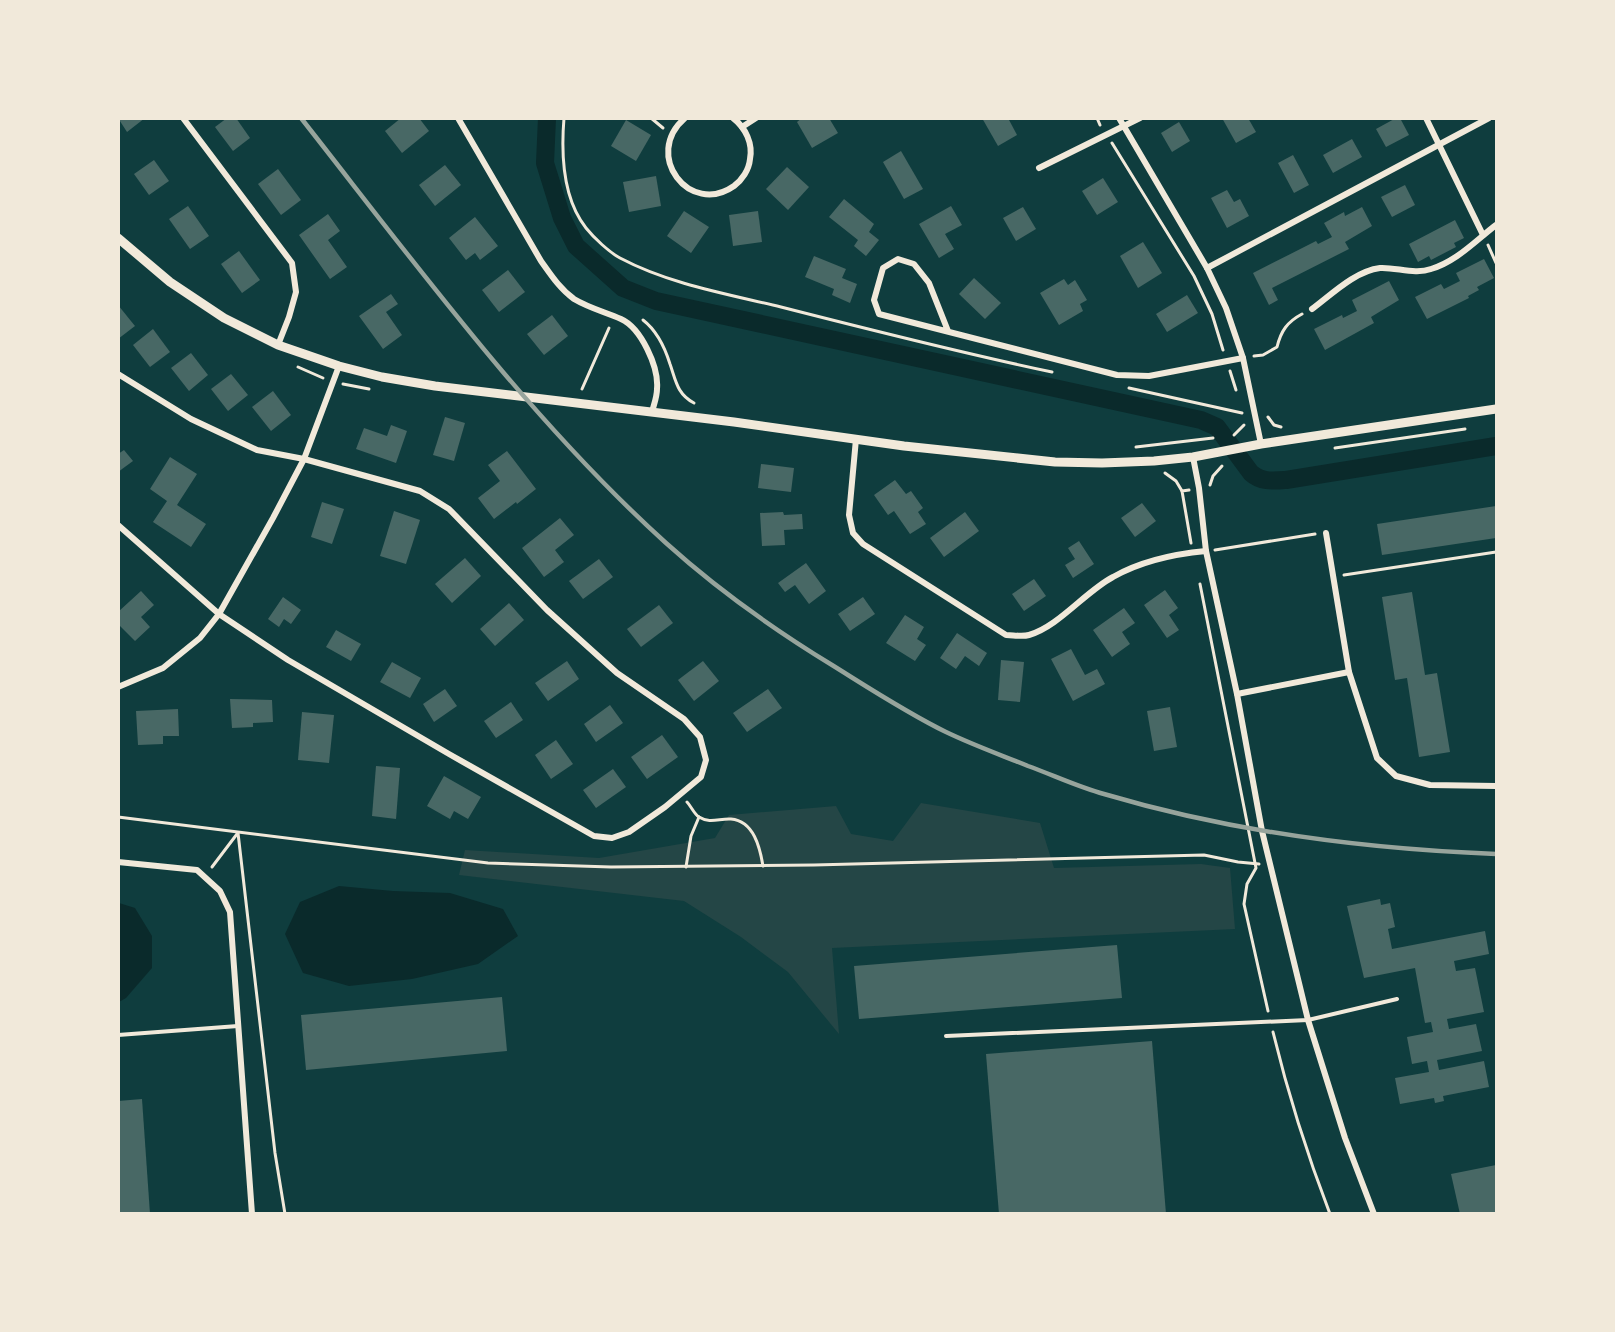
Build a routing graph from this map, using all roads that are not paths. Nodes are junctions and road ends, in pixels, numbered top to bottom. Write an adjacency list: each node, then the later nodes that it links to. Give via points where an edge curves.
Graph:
1 (183, 118): 20 (street, via 292,263 296,292)
2 (458, 118): 25 (street, via 554,281 575,299 623,320 642,338 656,378)
3 (685, 118): 10 (street, via 672,134 668,154 677,179 694,191 714,194 733,187 746,172 751,152)
4 (733, 118): 10 (street)
5 (756, 118): 10 (street)
6 (1119, 118): 11 (street)
7 (1140, 118): 11 (street)
8 (1426, 118): 12 (street)
9 (1490, 118): 12 (street)
10 (742, 127)
11 (1124, 127): 13 (street); 17 (street)
12 (1438, 145): 15 (street); 17 (street)
13 (1040, 168)
14 (1497, 225): 15 (street)
15 (1483, 235): 18 (street, via 1463,253 1430,270 1378,268 1361,275)
16 (118, 238): 20 (street, via 170,282 224,318)
17 (1207, 268): 21 (street)
18 (1312, 309)
19 (948, 332): 19 (street, via 879,314 874,300 883,268 898,259 914,264 929,283); 21 (street, via 1117,375 1149,376)
20 (278, 345): 22 (street)
21 (1243, 358): 27 (street)
22 (339, 366): 25 (street, via 435,386); 29 (street)
23 (118, 374): 29 (street, via 191,419 258,450)
24 (1497, 409): 27 (street)
25 (652, 412): 26 (street)
26 (856, 439): 28 (street, via 1055,462); 32 (street, via 849,515 854,533 863,544 1006,635 1028,635 1046,627 1110,578 1134,566)
27 (1261, 444): 28 (street)
28 (1193, 457): 32 (street)
29 (304, 459): 33 (street); 33 (street, via 420,491 449,509 548,610 617,673 684,719 700,737 706,760 701,777 629,832 612,838 594,836 308,672)
30 (118, 525): 33 (street)
31 (1326, 533): 34 (street)
32 (1206, 551): 36 (street)
33 (219, 614): 35 (street, via 200,638 164,668)
34 (1349, 672): 36 (street); 37 (street, via 1377,758 1396,776 1430,785)
35 (118, 687)
36 (1237, 694): 40 (street, via 1262,831)
37 (1497, 786)
38 (118, 862): 41 (street, via 197,870 219,891 230,912)
39 (1397, 999): 40 (lane)
40 (1308, 1020): 43 (lane); 45 (street)
41 (238, 1026): 42 (lane); 44 (street)
42 (118, 1035)
43 (946, 1036)
44 (252, 1214)
45 (1374, 1214)

